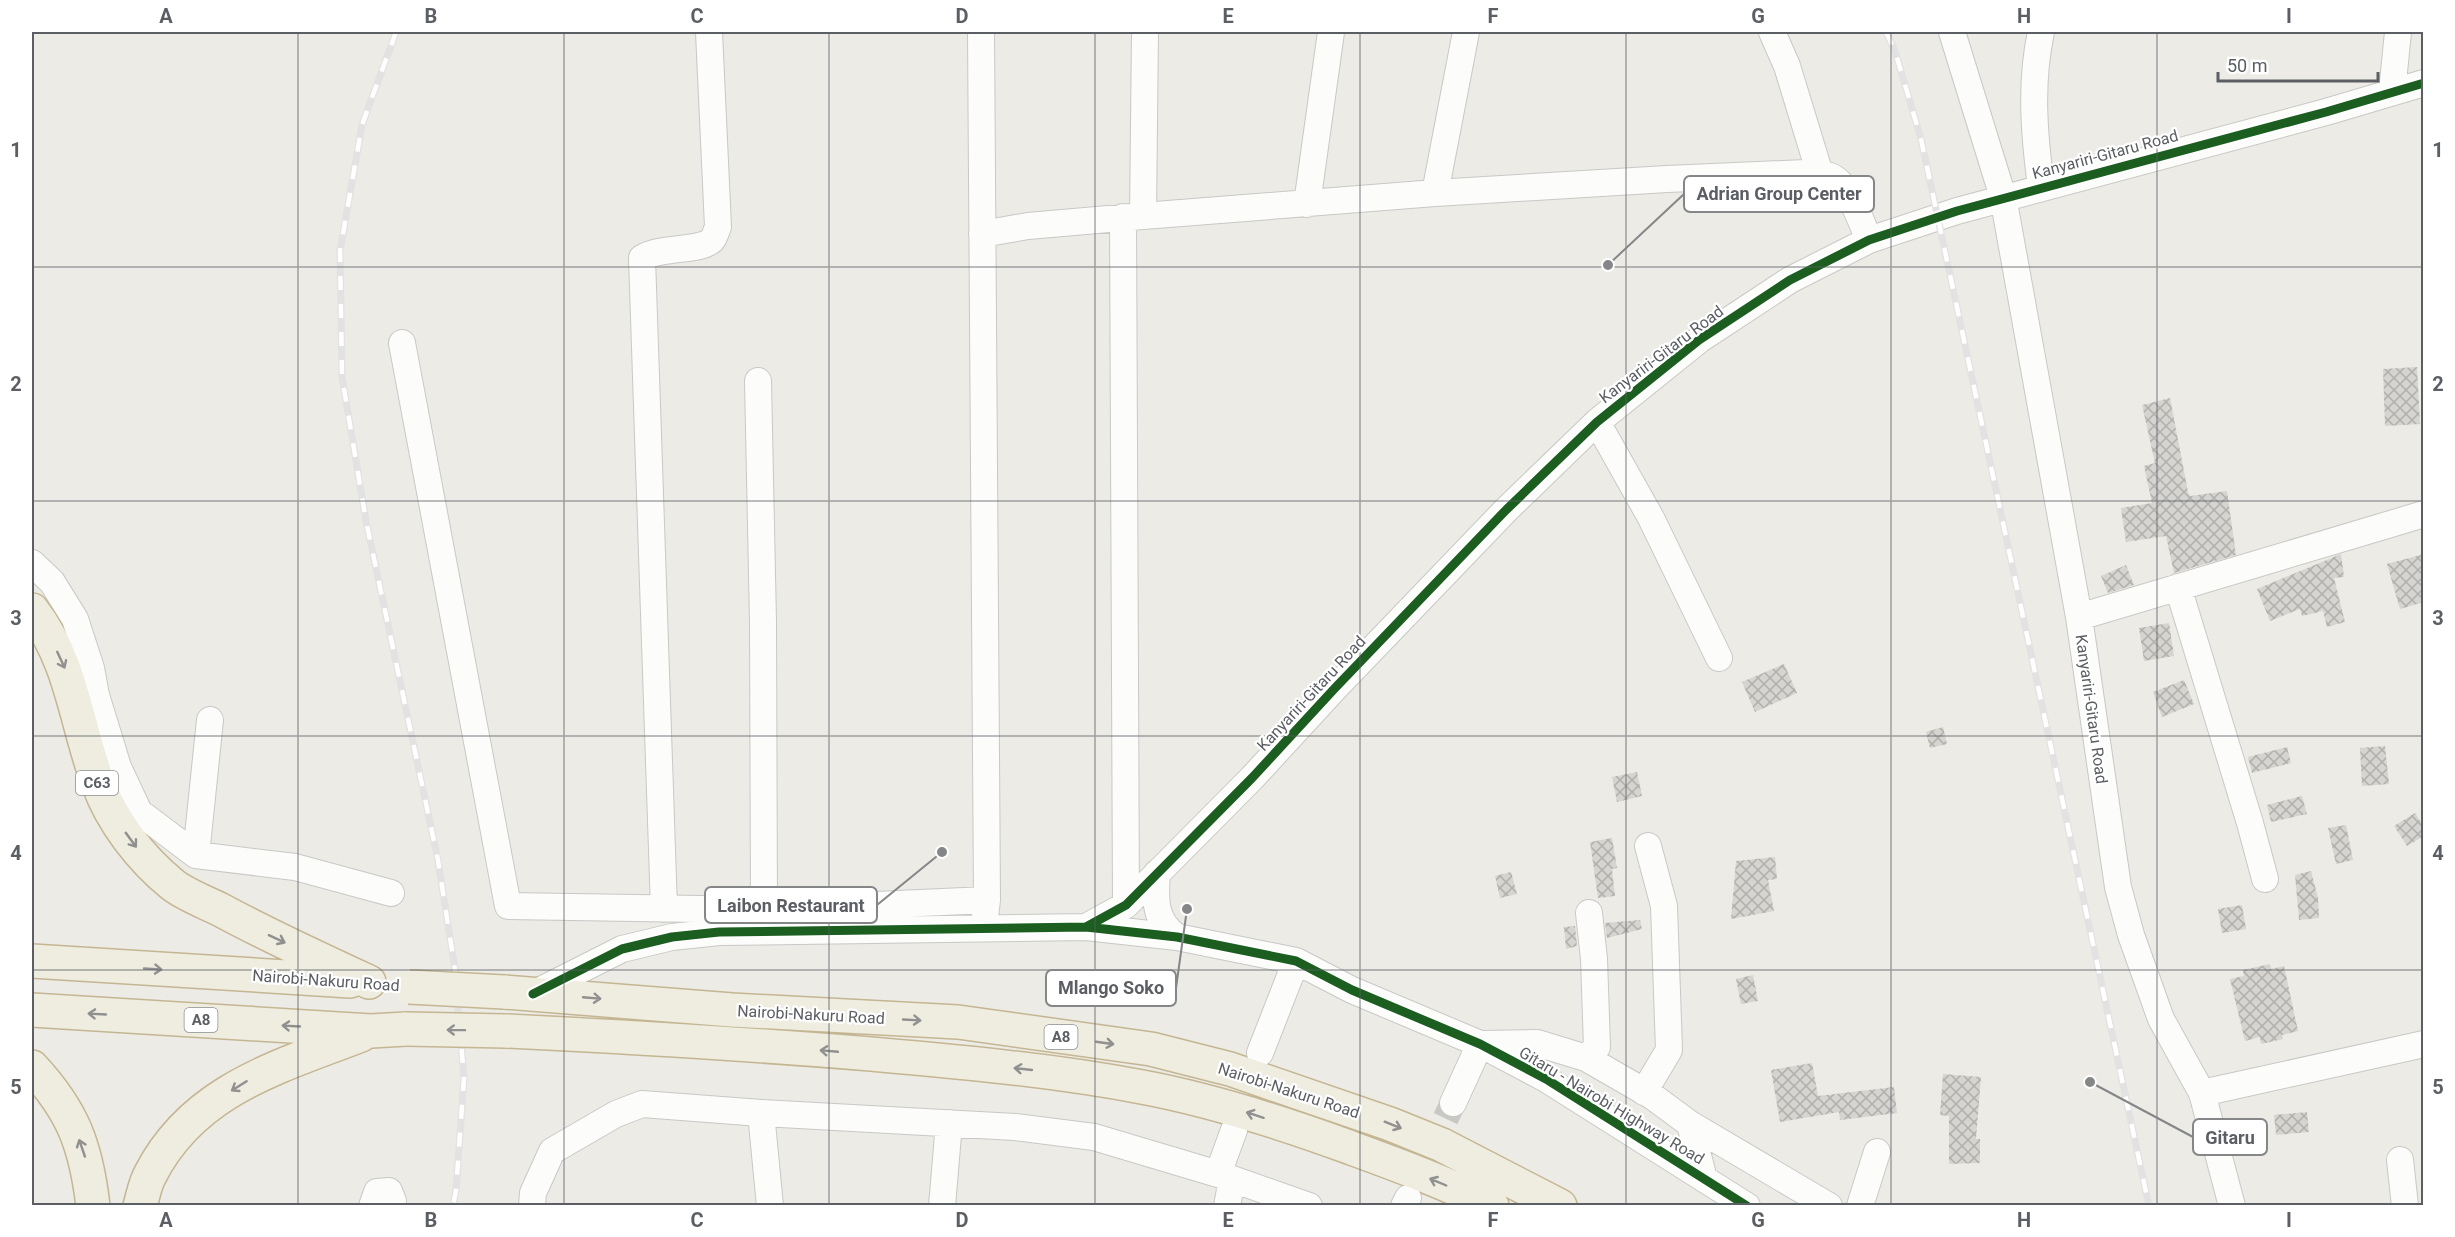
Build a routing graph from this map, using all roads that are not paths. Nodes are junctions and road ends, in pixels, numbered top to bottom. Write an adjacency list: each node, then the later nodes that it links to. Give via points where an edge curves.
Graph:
1 (709, 32): 37 (street, via 718,227 705,245 660,251 642,258)
2 (981, 32): 18 (street)
3 (1145, 32): 17 (street)
4 (1331, 32): 16 (street)
5 (1466, 32): 14 (street)
6 (1772, 32): 12 (street, via 1787,66)
7 (1952, 32): 15 (street, Kanyariri-Gitaru Road)
8 (2041, 32): 13 (street, via 2033,102)
9 (2398, 32): 11 (street)
10 (2424, 82): 11 (street, Kanyariri-Gitaru Road)
11 (2392, 92): 13 (street, Kanyariri-Gitaru Road)
12 (1820, 174): 14 (street); 19 (street, via 1837,180 1850,196)
13 (2041, 186): 15 (street, Kanyariri-Gitaru Road)
14 (1435, 193): 16 (street)
15 (2003, 197): 19 (street, Kanyariri-Gitaru Road); 27 (street, Kanyariri-Gitaru Road)
16 (1307, 204): 17 (street)
17 (1133, 216): 18 (street); 36 (street)
18 (982, 234): 35 (street)
19 (1869, 240): 22 (street, Kanyariri-Gitaru Road, via 1752,304 1699,340)
20 (402, 343): 37 (street, via 508,906)
21 (758, 381): 38 (street)
22 (1597, 422): 28 (street, via 1651,518); 32 (street, Kanyariri-Gitaru Road, via 1506,510)
23 (2424, 514): 25 (street)
24 (32, 563): 31 (street, via 52,582 75,619 117,767 139,812)
25 (2178, 586): 27 (street); 33 (street)
26 (32, 610): 45 (highway, C63, one-way to 45, via 63,663 98,784 119,825 144,858 174,886)
27 (2079, 617): 55 (street, Kanyariri-Gitaru Road, via 2118,887 2161,1019)
28 (1719, 658)
29 (210, 720): 31 (street)
30 (1648, 846): 54 (street, via 1664,906 1669,1050)
31 (196, 855): 34 (street, via 295,867)
32 (1157, 873): 36 (street, Kanyariri-Gitaru Road); 42 (street, via 1159,914 1165,928)
33 (2265, 879)
34 (391, 893)
35 (987, 900): 38 (street); 41 (street)
36 (1126, 905): 40 (street, Kanyariri-Gitaru Road)
37 (664, 909): 38 (street)
38 (764, 910)
39 (1589, 913): 52 (street, via 1597,1047)
40 (1086, 927): 41 (street); 42 (street, Gitaru - Nairobi Highway Road)
41 (983, 929): 46 (street, via 719,932 672,937 622,949)
42 (1177, 936): 43 (street, Gitaru - Nairobi Highway Road)
43 (1296, 960): 49 (street, Gitaru - Nairobi Highway Road, via 1352,990); 51 (street)
44 (32, 961): 45 (highway, Nairobi-Nakuru Road / A8, one-way to 45)
45 (369, 982): 46 (highway, Nairobi-Nakuru Road / A8, bridge)
46 (519, 993): 75 (highway, Nairobi-Nakuru Road / A8, one-way to 75, via 958,1022 1151,1049 1230,1069 1390,1124)
47 (32, 1010): 48 (highway, Nairobi-Nakuru Road / A8, one-way to 47)
48 (370, 1031): 66 (highway, one-way to 66, via 255,1076 201,1110 171,1140 149,1177); 74 (highway, Nairobi-Nakuru Road / A8, one-way to 48, bridge, via 1395,1164 1224,1105 1051,1072 750,1044 506,1031)
49 (1480, 1044): 52 (street, via 1537,1043); 56 (street); 64 (street, Gitaru - Nairobi Highway Road, via 1546,1079)
50 (2424, 1044): 55 (street)
51 (1260, 1053)
52 (1586, 1058): 54 (street)
53 (32, 1067): 65 (highway, one-way to 53, via 83,1148 66,1109)
54 (1644, 1092): 59 (street)
55 (2202, 1093): 79 (street, Kanyariri-Gitaru Road)
56 (1453, 1102)
57 (761, 1113): 58 (street); 69 (street, via 642,1104 616,1114 552,1150 533,1192); 70 (street)
58 (949, 1123): 63 (street, via 1094,1137); 71 (street)
59 (1690, 1124): 64 (street); 77 (street)
60 (1234, 1130): 63 (street)
61 (1877, 1152): 78 (street)
62 (2400, 1160): 80 (street)
63 (1225, 1176): 72 (street); 73 (street)
64 (1704, 1179): 76 (street, Gitaru - Nairobi Highway Road)
65 (93, 1206)
66 (140, 1206)
67 (372, 1206): 68 (street, via 377,1192 383,1190 392,1196)
68 (392, 1206)
69 (532, 1206)
70 (770, 1206)
71 (942, 1206)
72 (1227, 1206)
73 (1309, 1206)
74 (1492, 1206)
75 (1560, 1206)
76 (1747, 1206)
77 (1829, 1206)
78 (1860, 1206)
79 (2232, 1206)
80 (2405, 1206)

